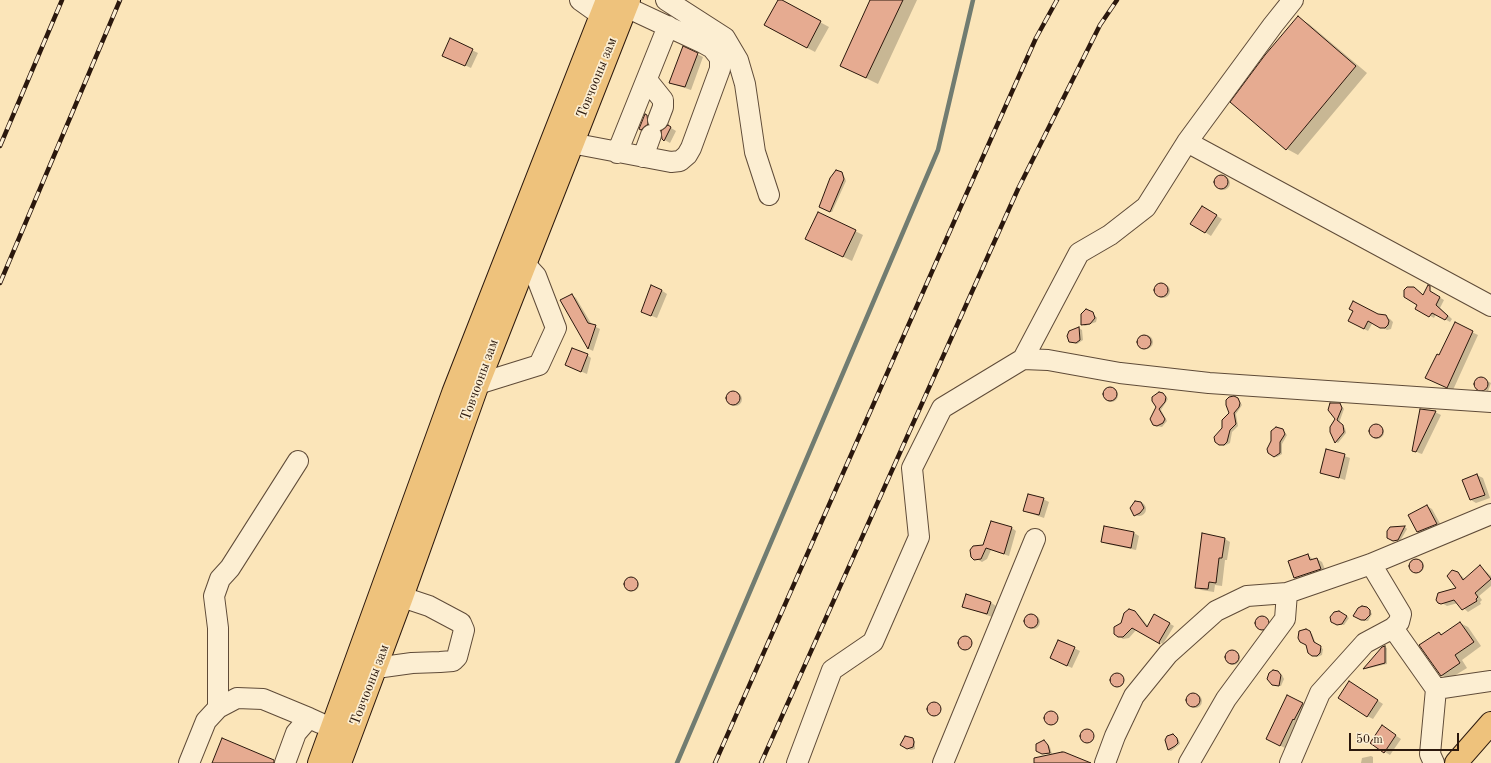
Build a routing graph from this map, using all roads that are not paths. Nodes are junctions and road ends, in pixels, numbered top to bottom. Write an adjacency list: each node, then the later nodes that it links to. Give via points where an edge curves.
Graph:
1 (580, 0): 4 (street)
2 (666, 0): 11 (street, via 725,38 738,60 745,84 755,152)
3 (1293, 0): 7 (street)
4 (616, 5): 5 (street); 8 (main road, Товчооны зам); 30 (main road, Товчооны зам, via 456,385)
5 (668, 26): 6 (street); 10 (street, via 712,48 720,58 720,69 687,155 680,161 671,162)
6 (647, 80): 9 (street); 10 (street, via 663,100 663,107)
7 (1187, 142): 13 (street); 14 (street, via 1146,207 1110,235 1079,253)
8 (571, 143): 9 (street); 12 (main road, Товчооны зам)
9 (617, 153): 10 (street)
10 (643, 157)
11 (769, 195)
12 (524, 263): 15 (main road, Товчооны зам); 15 (street, via 536,276 556,328 539,365)
13 (1491, 306)
14 (1023, 359): 16 (street, via 1048,360 1120,373 1209,383); 36 (street, via 942,408 912,468 919,537 873,642 832,670)
15 (478, 384): 22 (main road, Товчооны зам)
16 (1491, 402)
17 (298, 461): 27 (street, via 230,568 220,579 214,596 218,628)
18 (1491, 514): 20 (street)
19 (1036, 539): 37 (street)
20 (1371, 564): 21 (street); 23 (street, via 1401,614)
21 (1287, 593): 38 (street, via 1247,596 1216,611 1168,654 1134,696); 39 (street, via 1285,619 1226,699)
22 (402, 597): 24 (main road, Товчооны зам); 24 (street, via 429,606 461,623 464,630 457,657 453,661)
23 (1393, 628): 26 (street); 40 (street, via 1365,643 1320,693)
24 (376, 668): 31 (main road, Товчооны зам)
25 (1491, 681): 26 (street)
26 (1436, 689): 41 (street, via 1430,754)
27 (218, 708): 28 (street, via 237,698 263,699); 33 (street, via 206,721)
28 (309, 718): 30 (street); 34 (street, via 296,733)
29 (1491, 723): 32 (main road)
30 (332, 727): 35 (main road, Товчооны зам)
31 (346, 758)
32 (1462, 760)
33 (189, 763)
34 (285, 763)
35 (319, 763)
36 (798, 763)
37 (942, 763)
38 (1105, 763)
39 (1189, 763)
40 (1290, 763)
41 (1434, 763)

